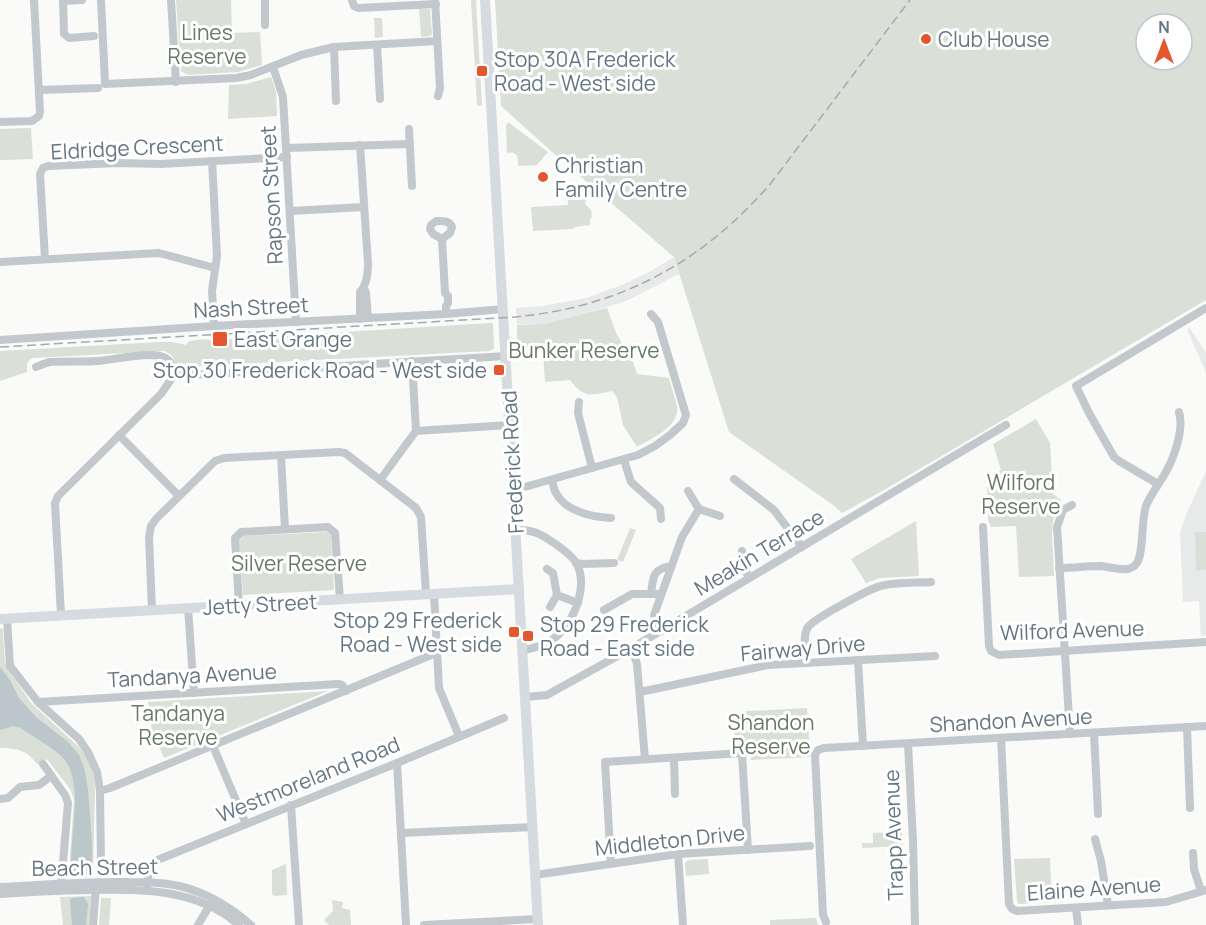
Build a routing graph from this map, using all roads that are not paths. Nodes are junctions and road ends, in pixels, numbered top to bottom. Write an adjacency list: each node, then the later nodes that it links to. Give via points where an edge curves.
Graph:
1 (34, 0): 18 (street)
2 (82, 0): 8 (street)
3 (101, 0): 16 (street, via 105,84)
4 (171, 0): 16 (street)
5 (265, 0): 10 (street)
6 (352, 0): 9 (street, via 358,8)
7 (485, 0): 37 (main road, Frederick Road)
8 (63, 1): 11 (street, via 64,34 69,38)
9 (436, 2): 12 (street)
10 (265, 25)
11 (94, 36)
12 (437, 41): 13 (street); 19 (street)
13 (377, 45): 14 (street); 20 (street)
14 (334, 47): 15 (street); 21 (street)
15 (273, 67): 16 (street, via 236,78); 26 (street, Rapson Street, via 283,92)
16 (176, 82)
17 (98, 88): 18 (street)
18 (39, 90): 22 (street, via 40,112 36,118)
19 (438, 96)
20 (380, 99)
21 (336, 101)
22 (0, 122)
23 (409, 129): 24 (street)
24 (409, 144): 25 (street); 29 (street)
25 (360, 145): 26 (street); 30 (street)
26 (287, 147): 27 (street, Rapson Street)
27 (287, 157): 28 (street, Eldridge Crescent); 31 (street, Rapson Street)
28 (212, 161): 33 (street, Eldridge Crescent, via 43,168 40,174); 35 (street)
29 (412, 186)
30 (364, 207): 31 (street); 40 (street, via 368,263 360,292)
31 (290, 211): 41 (street, Rapson Street)
32 (442, 239): 38 (street)
33 (45, 259): 34 (street); 35 (street, via 159,253)
34 (0, 262)
35 (215, 268): 42 (street)
36 (1206, 308): 60 (street, via 1076,386 1114,457)
37 (503, 309): 38 (street, Nash Street); 44 (main road, Frederick Road)
38 (446, 310): 40 (street, Nash Street)
39 (651, 314): 55 (street, via 658,322 686,415 683,423 655,446)
40 (364, 319): 41 (street, Nash Street)
41 (296, 322): 42 (street, Nash Street)
42 (214, 326): 43 (street, Nash Street)
43 (0, 340)
44 (506, 356): 45 (street); 50 (main road, Frederick Road)
45 (412, 361): 47 (street); 52 (street)
46 (36, 366): 47 (street, via 46,362 150,355 168,359)
47 (175, 376): 53 (street)
48 (579, 402): 56 (street, via 578,414)
49 (1179, 412): 60 (street, via 1181,427 1174,453)
50 (509, 425): 52 (street); 61 (main road, Frederick Road)
51 (1006, 425): 72 (street, Meakin Terrace)
52 (416, 430): 58 (street)
53 (119, 435): 63 (street); 93 (street, via 55,502)
54 (281, 455): 58 (street, via 345,453); 63 (street, via 215,461); 70 (street)
55 (624, 460): 56 (street); 68 (street, via 631,482 660,508)
56 (592, 468): 59 (street)
57 (734, 479): 72 (street, via 774,510)
58 (380, 480): 82 (street, via 416,508 421,517)
59 (552, 480): 61 (street); 67 (street, via 556,494 574,509 594,517)
60 (1158, 484): 77 (street, via 1143,516 1136,565 1125,569)
61 (514, 490): 71 (main road, Frederick Road)
62 (687, 491): 65 (street)
63 (179, 496): 91 (street, via 151,526)
64 (1072, 505): 77 (street, via 1063,510 1057,527)
65 (699, 510): 66 (street); 76 (street, via 682,537)
66 (720, 516)
67 (611, 518)
68 (661, 519)
69 (982, 527): 99 (street, Wilford Avenue, via 991,651 999,655)
70 (285, 530): 86 (street, via 328,527 335,533); 88 (street, via 241,532 235,538)
71 (516, 530): 75 (street, via 541,534); 81 (main road, Frederick Road)
72 (802, 547): 79 (street, Meakin Terrace)
73 (742, 551): 79 (street, via 742,565)
74 (614, 562): 75 (street)
75 (576, 563): 87 (street, via 581,587)
76 (671, 566): 83 (street, via 662,567 653,575); 84 (street)
77 (1059, 568): 99 (street)
78 (547, 569): 85 (street, via 553,573)
79 (749, 577): 95 (street, Meakin Terrace)
80 (931, 582): 103 (street, via 883,585 816,620 805,635)
81 (519, 589): 82 (main road, Jetty Street); 98 (main road, Frederick Road)
82 (430, 594): 86 (main road, Jetty Street); 100 (street)
83 (651, 594): 84 (street); 92 (street, via 632,594)
84 (661, 594): 95 (street, via 654,615)
85 (557, 595): 87 (street); 89 (street)
86 (340, 599): 88 (main road, Jetty Street)
87 (578, 603): 98 (street, via 560,633 537,647)
88 (239, 605): 90 (main road, Jetty Street)
89 (550, 607)
90 (188, 608): 91 (main road, Jetty Street); 106 (street)
91 (152, 610): 93 (main road, Jetty Street)
92 (603, 610)
93 (62, 615): 94 (main road, Jetty Street)
94 (3, 619): 108 (street, via 10,666)
95 (662, 631): 97 (street, Meakin Terrace)
96 (1206, 642): 99 (street, Wilford Avenue)
97 (632, 648): 105 (street); 107 (street, Meakin Terrace, via 548,695)
98 (523, 650): 107 (main road, Frederick Road)
99 (1064, 650): 113 (street)
100 (436, 653): 104 (street); 114 (street, via 439,688)
101 (935, 656): 102 (street, Fairway Drive)
102 (858, 660): 103 (street, Fairway Drive); 118 (street)
103 (806, 663): 105 (street, Fairway Drive, via 768,665)
104 (346, 691): 106 (street, Tandanya Avenue, via 338,684); 117 (street)
105 (640, 692): 120 (street)
106 (194, 693): 108 (street, Tandanya Avenue)
107 (525, 697): 131 (main road, Frederick Road)
108 (38, 702): 124 (street, via 79,739 97,772)
109 (504, 718): 114 (street, Westmoreland Road)
110 (1206, 726): 111 (street, Shandon Avenue)
111 (1187, 727): 112 (street, Shandon Avenue); 128 (street)
112 (1094, 733): 113 (street, Shandon Avenue); 129 (street)
113 (1070, 734): 115 (street, Shandon Avenue)
114 (459, 736): 121 (street, Westmoreland Road)
115 (1001, 738): 116 (street, Shandon Avenue); 149 (street, Elaine Avenue, via 1012,909)
116 (908, 744): 118 (street, Shandon Avenue); 160 (street, Trapp Avenue)
117 (213, 746): 124 (street); 130 (street)
118 (863, 746): 151 (street, Shandon Avenue, via 824,748 815,755)
119 (674, 758): 120 (street); 125 (street); 135 (street, via 742,753)
120 (645, 759): 139 (street, via 605,762)
121 (397, 763): 127 (street, Westmoreland Road); 132 (street)
122 (43, 765): 123 (street)
123 (51, 776): 126 (street, via 39,785 20,787 8,798); 144 (street, via 68,803)
124 (100, 791): 138 (street)
125 (675, 794)
126 (0, 799)
127 (291, 805): 130 (street, Westmoreland Road); 156 (street)
128 (1190, 808)
129 (1098, 814)
130 (246, 824): 142 (street, Westmoreland Road, via 155,861 149,867)
131 (533, 827): 132 (street); 140 (main road, Frederick Road)
132 (401, 833): 157 (street)
133 (1095, 839): 148 (street)
134 (810, 846): 135 (street, Middleton Drive)
135 (748, 850): 137 (street, Middleton Drive)
136 (1193, 853): 145 (street, via 1194,869)
137 (678, 854): 139 (street, Middleton Drive); 159 (street)
138 (101, 864)
139 (611, 864): 140 (street, Middleton Drive)
140 (536, 875): 150 (main road, Frederick Road)
141 (96, 886): 142 (street, Beach Street); 144 (street, Beach Street); 152 (street)
142 (147, 886): 147 (street, Beach Street, via 179,886 200,892)
143 (0, 887): 144 (street, Beach Street)
144 (61, 887): 146 (street, Beach Street)
145 (1203, 891): 148 (street, Elaine Avenue, via 1166,902)
146 (0, 894)
147 (211, 903): 153 (street); 154 (street, Beach Street); 155 (street, Beach Street, via 236,913)
148 (1108, 905): 149 (street, Elaine Avenue)
149 (1076, 908): 161 (street)
150 (538, 922): 158 (street)
151 (826, 922)
152 (93, 925)
153 (198, 925)
154 (239, 925)
155 (251, 925)
156 (299, 925)
157 (406, 925)
158 (424, 925)
159 (683, 925)
160 (915, 925)
161 (1078, 925)

